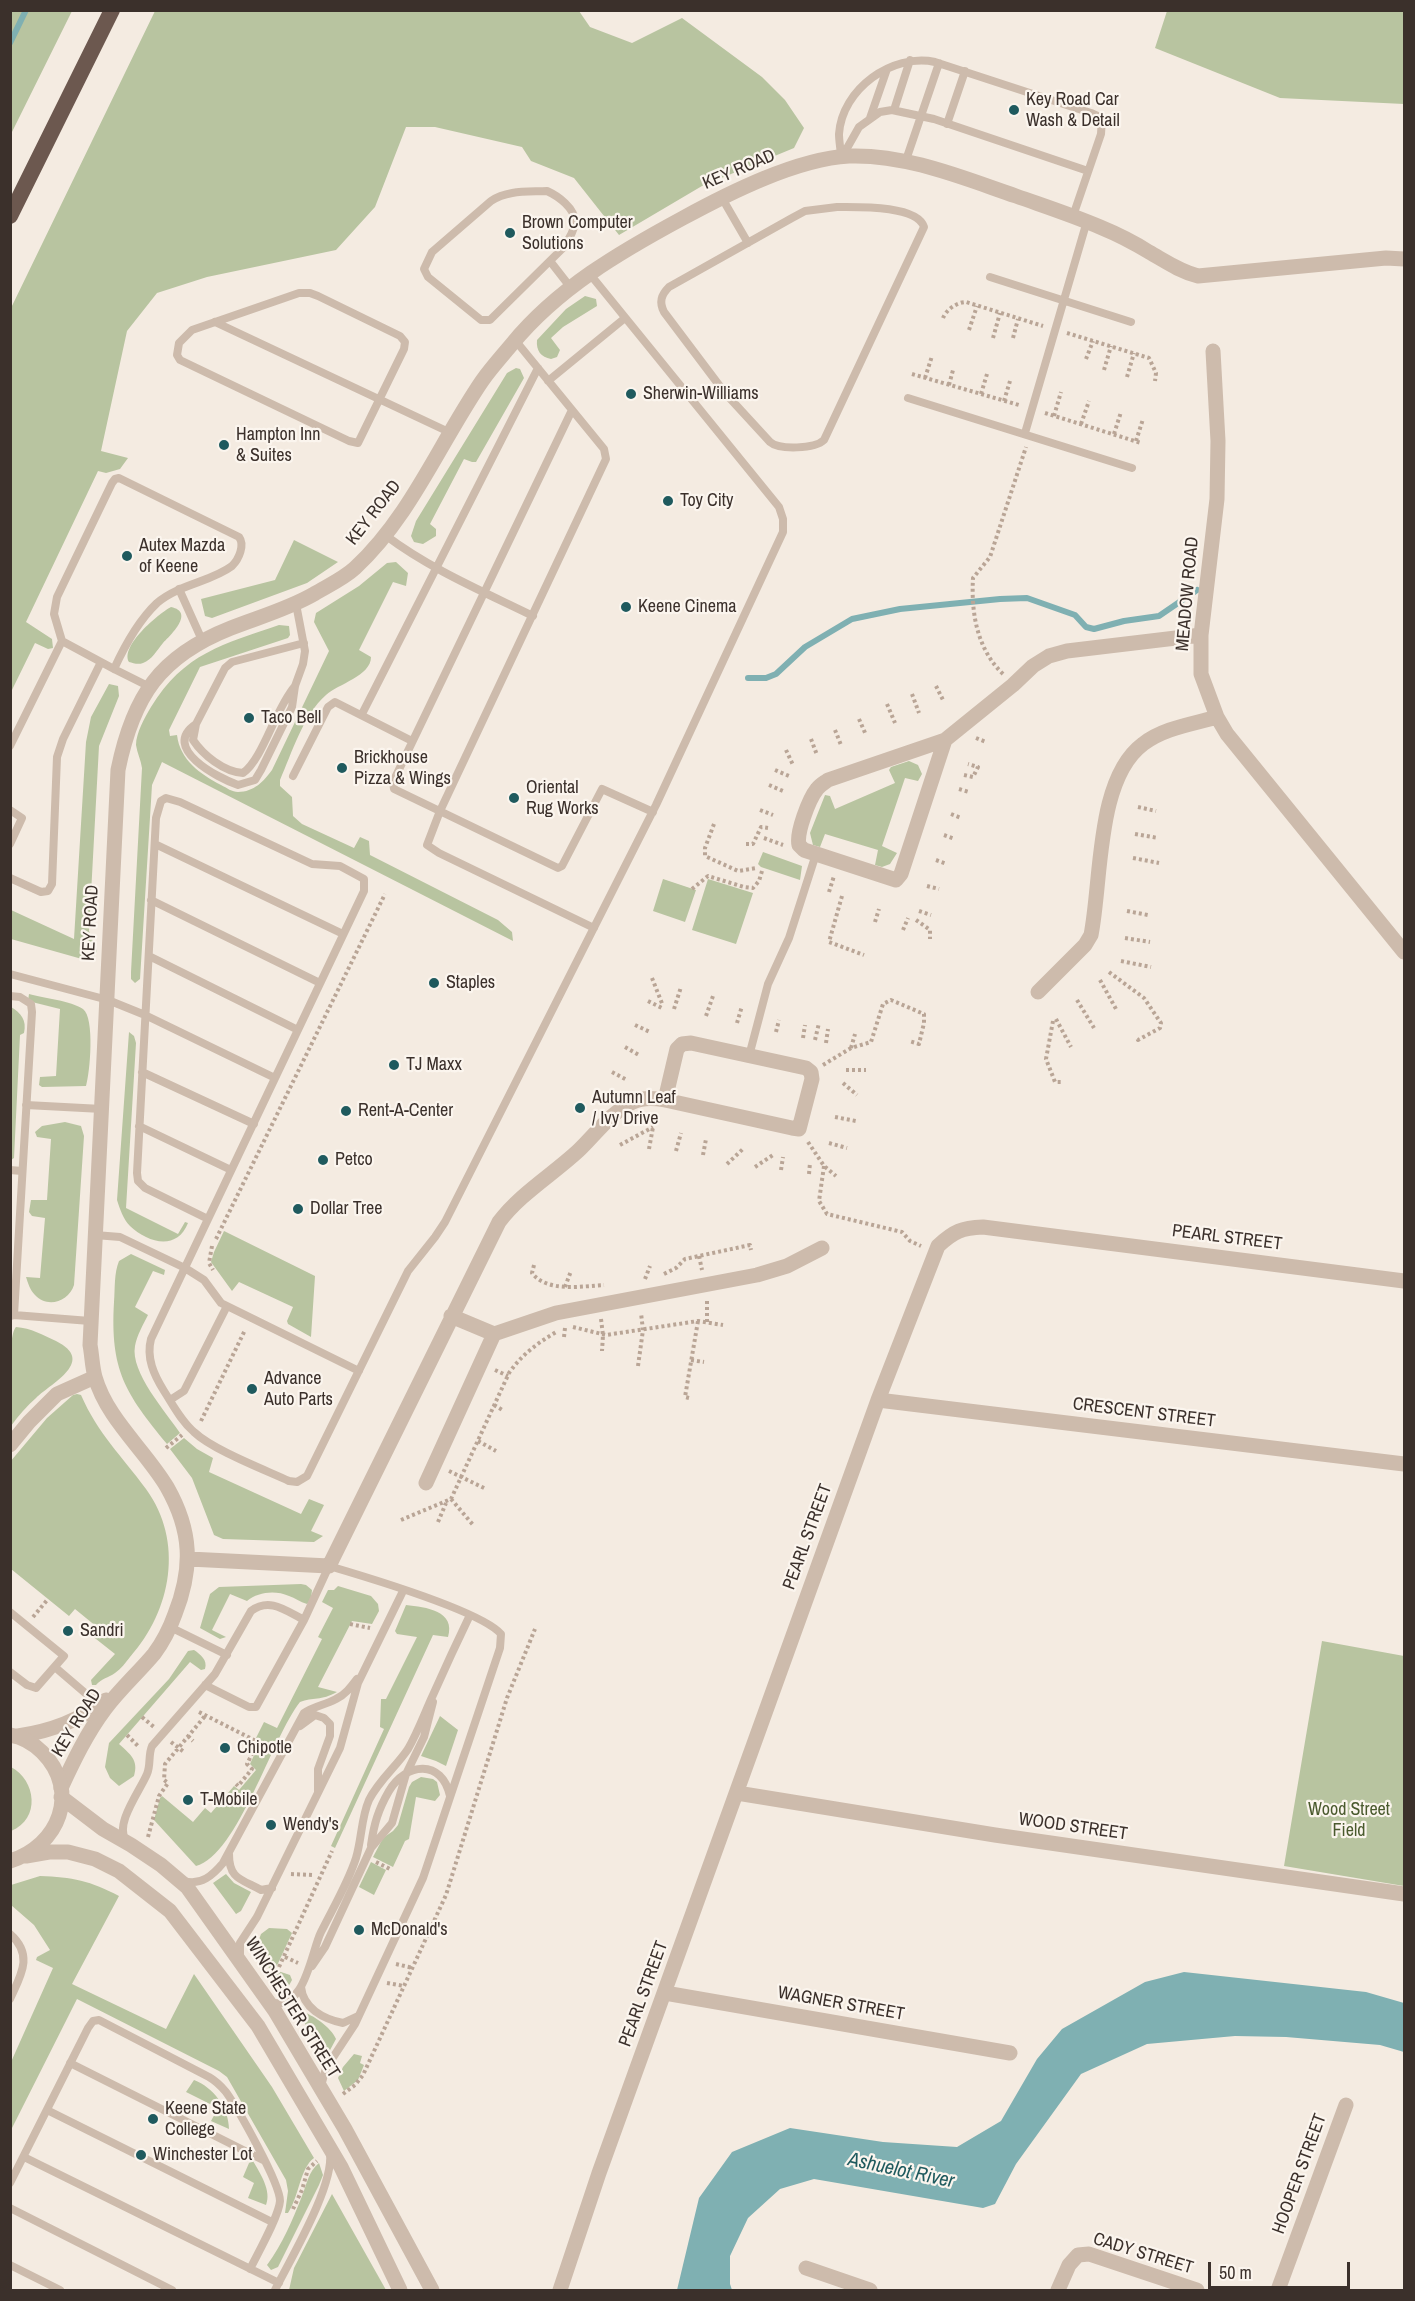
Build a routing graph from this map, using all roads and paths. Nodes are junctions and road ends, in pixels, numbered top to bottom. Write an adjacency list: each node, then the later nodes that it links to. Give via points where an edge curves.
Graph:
1 (112, 10): 14 (highway)
2 (910, 60): 3 (lane); 4 (lane); 6 (lane)
3 (939, 63): 5 (lane); 7 (lane)
4 (887, 69): 8 (lane); 10 (lane, via 865,84 847,108 839,134)
5 (965, 72): 9 (lane); 12 (lane, via 1102,118 1101,134)
6 (894, 110): 7 (lane); 8 (lane)
7 (921, 116): 9 (lane); 11 (lane)
8 (870, 118): 10 (lane, via 852,136)
9 (947, 124): 12 (lane)
10 (842, 158): 11 (street, KEY ROAD); 13 (street, KEY ROAD, via 779,174)
11 (905, 163): 15 (street, KEY ROAD, via 957,176)
12 (1088, 171): 15 (lane)
13 (722, 198): 16 (lane); 19 (street, KEY ROAD, via 630,246)
14 (10, 216)
15 (1080, 219): 17 (street, KEY ROAD, via 1198,276 1386,258); 22 (lane)
16 (748, 243): 16 (lane, via 669,287 662,296 661,307 725,393 770,442 777,446 816,446 824,440 923,232 922,222 887,209 817,209)
17 (1404, 260)
18 (550, 261): 18 (lane, via 571,235 573,214 560,198 546,191 511,193 499,195 432,252 424,269 428,277 486,321); 21 (lane)
19 (589, 273): 21 (street, KEY ROAD); 25 (lane)
20 (990, 277): 22 (lane)
21 (570, 288): 35 (street, KEY ROAD)
22 (1064, 301): 29 (lane); 67 (lane)
23 (977, 306): 24 (path); 26 (path, via 959,303); 31 (path)
24 (1000, 313): 27 (path); 33 (path)
25 (625, 318): 49 (lane); 121 (lane, via 779,507 783,519 780,541)
26 (943, 318)
27 (1018, 319): 30 (path); 34 (path)
28 (215, 322): 56 (lane); 56 (lane, via 299,293 318,296 405,342); 56 (lane, via 187,335 177,349 180,360 356,444)
29 (1131, 322)
30 (1046, 327)
31 (969, 330)
32 (1066, 333): 36 (path)
33 (993, 338)
34 (1012, 338)
35 (515, 339): 42 (lane); 66 (street, KEY ROAD, via 482,381)
36 (1093, 341): 37 (path); 41 (path)
37 (1111, 346): 39 (path); 44 (path)
38 (1213, 351): 78 (street, MEADOW ROAD, via 1217,499)
39 (1134, 353): 47 (path); 51 (path, via 1150,360)
40 (932, 356): 48 (path)
41 (1086, 359)
42 (538, 368): 49 (lane); 73 (lane)
43 (953, 369): 52 (path)
44 (1104, 370)
45 (912, 374): 48 (path)
46 (987, 374): 54 (path)
47 (1126, 377)
48 (925, 378): 52 (path)
49 (548, 381): 60 (lane)
50 (1010, 381): 57 (path)
51 (1155, 381)
52 (949, 385): 54 (path)
53 (1061, 392): 63 (path)
54 (981, 394): 57 (path)
55 (908, 398): 67 (lane)
56 (380, 400): 66 (lane)
57 (1004, 401): 59 (path)
58 (1089, 401): 65 (path)
59 (1023, 406)
60 (572, 410): 75 (lane); 77 (lane, via 604,449 606,459)
61 (1042, 412): 63 (path)
62 (1121, 412): 68 (path)
63 (1054, 416): 65 (path)
64 (1143, 418): 69 (path)
65 (1081, 424): 68 (path)
66 (451, 433): 72 (street, KEY ROAD)
67 (1027, 434): 71 (lane); 84 (path, via 990,557 975,575 973,592 978,635 986,652)
68 (1114, 434): 69 (path)
69 (1136, 441): 70 (path)
70 (1141, 443)
71 (1132, 468)
72 (385, 536): 73 (lane); 76 (street, KEY ROAD, via 351,572)
73 (436, 568): 75 (lane); 91 (lane)
74 (179, 589): 79 (lane); 80 (lane, via 231,566 242,542 239,537 115,479 57,597 54,614); 83 (lane, via 145,615)
75 (483, 592): 77 (lane); 100 (lane)
76 (296, 604): 79 (street, KEY ROAD); 81 (lane)
77 (533, 616): 119 (lane)
78 (1201, 635): 84 (street, via 1067,651 1033,666); 92 (street, MEADOW ROAD, via 1201,674)
79 (202, 640): 86 (street, KEY ROAD, via 176,658)
80 (62, 642): 82 (lane); 103 (lane)
81 (304, 643): 81 (lane, via 232,662 220,674 196,724 184,735 186,749 207,771 238,785 255,780 292,707)
82 (101, 662): 83 (lane); 141 (lane, via 57,757 52,885 41,892)
83 (114, 669): 86 (lane)
84 (1013, 685): 99 (street)
85 (936, 686): 88 (path)
86 (150, 687): 176 (street, KEY ROAD, via 133,716 118,770)
87 (912, 694): 90 (path)
88 (944, 702)
89 (887, 704): 94 (path)
90 (919, 713)
91 (362, 714): 100 (lane); 110 (lane, via 340,703 331,703)
92 (1217, 717): 162 (street, MEADOW ROAD, via 1238,748); 173 (street, via 1158,735 1129,756 1108,805 1090,934 1085,945)
93 (859, 719): 96 (path)
94 (895, 723)
95 (835, 730): 102 (path)
96 (866, 735)
97 (976, 738): 101 (path)
98 (811, 740): 105 (path)
99 (945, 740): 134 (street, via 818,786 797,838 799,845); 134 (street, via 901,874 896,879)
100 (412, 741): 119 (lane, via 395,774 394,789)
101 (986, 742)
102 (841, 745)
103 (10, 746)
104 (786, 750): 107 (path)
105 (817, 755)
106 (968, 764): 109 (path, via 978,767 976,773 971,777)
107 (793, 765)
108 (775, 770): 111 (path)
109 (964, 775)
110 (293, 776)
111 (789, 776)
112 (769, 785): 114 (path)
113 (959, 789): 115 (path)
114 (783, 791)
115 (969, 792)
116 (1138, 807): 120 (path)
117 (10, 810): 131 (lane, via 21,818)
118 (759, 810): 123 (path)
119 (440, 811): 121 (lane, via 558,868 603,789); 156 (lane, via 427,841 429,848)
120 (1156, 811)
121 (653, 812): 156 (lane)
122 (951, 814): 124 (path)
123 (773, 815)
124 (961, 818)
125 (714, 825): 139 (path, via 705,856 738,871)
126 (768, 828): 133 (path, via 761,827 753,844)
127 (1135, 834): 129 (path)
128 (944, 836): 130 (path)
129 (1158, 838)
130 (955, 839)
131 (10, 844)
132 (155, 844): 147 (lane); 158 (lane); 158 (lane, via 158,808 166,798 312,864 345,868 364,879 365,884)
133 (746, 844)
134 (816, 854): 204 (lane, via 789,938 768,984)
135 (1133, 858): 137 (path)
136 (936, 860): 138 (path)
137 (1159, 863)
138 (947, 864)
139 (757, 868)
140 (762, 871): 143 (path, via 753,888 705,877)
141 (10, 878)
142 (927, 886): 144 (path)
143 (692, 889)
144 (939, 889)
145 (385, 894): 254 (path, via 212,1248 209,1263)
146 (842, 896): 163 (path, via 829,942)
147 (152, 900): 164 (lane); 171 (lane)
148 (879, 909): 155 (path)
149 (919, 911): 151 (path)
150 (1127, 911): 152 (path)
151 (931, 915)
152 (1148, 915)
153 (908, 918): 157 (path)
154 (916, 921): 160 (path, via 930,930)
155 (875, 922)
156 (594, 928): 279 (lane, via 445,1222 408,1271)
157 (903, 930)
158 (343, 934): 171 (lane)
159 (1125, 938): 161 (path)
160 (930, 939)
161 (1150, 942)
162 (1404, 950)
163 (864, 955)
164 (149, 956): 182 (lane); 191 (lane)
165 (1121, 961): 166 (path)
166 (1151, 967)
167 (1109, 972): 195 (path, via 1144,998 1161,1023 1160,1028 1138,1040)
168 (10, 974): 176 (lane)
169 (652, 978): 178 (path, via 662,1007)
170 (1100, 980): 181 (path)
171 (320, 983): 191 (lane)
172 (681, 987): 180 (path)
173 (1038, 992)
174 (10, 996): 216 (lane, via 20,997 31,1005)
175 (712, 996): 183 (path)
176 (108, 1000): 182 (lane); 217 (street, KEY ROAD)
177 (1077, 1000): 189 (path)
178 (648, 1001)
179 (742, 1006): 185 (path)
180 (674, 1009)
181 (1116, 1009)
182 (145, 1015): 207 (lane); 210 (lane)
183 (706, 1016)
184 (779, 1020): 193 (path)
185 (737, 1023)
186 (819, 1023): 197 (path)
187 (805, 1024): 196 (path)
188 (635, 1025): 192 (path)
189 (1094, 1028)
190 (828, 1029): 199 (path)
191 (298, 1030): 210 (lane)
192 (650, 1032)
193 (776, 1032)
194 (855, 1034): 202 (path)
195 (1137, 1037)
196 (803, 1038)
197 (815, 1040)
198 (909, 1041): 202 (path, via 919,1044 924,1014 891,1000 883,1004 871,1042)
199 (826, 1043)
200 (624, 1047): 203 (path)
201 (1071, 1047): 212 (path, via 1054,1020 1046,1059 1055,1082)
202 (851, 1048): 209 (path)
203 (639, 1055)
204 (749, 1056): 209 (street); 215 (street, via 682,1044 677,1049)
205 (846, 1070): 206 (path)
206 (866, 1070)
207 (142, 1072): 220 (lane); 221 (lane)
208 (612, 1072): 211 (path)
209 (811, 1072): 222 (street)
210 (275, 1078): 220 (lane)
211 (627, 1080)
212 (1061, 1082)
213 (843, 1083): 214 (path)
214 (857, 1095)
215 (665, 1100): 222 (street); 264 (street, via 633,1102 510,1207)
216 (26, 1105): 217 (lane); 241 (lane)
217 (102, 1109): 246 (street, KEY ROAD)
218 (835, 1117): 219 (path)
219 (856, 1121)
220 (254, 1124): 239 (lane)
221 (139, 1126): 239 (lane); 244 (lane, via 137,1173 141,1185)
222 (799, 1129): 236 (path)
223 (681, 1133): 230 (path)
224 (706, 1139): 231 (path)
225 (829, 1143): 228 (path)
226 (620, 1145): 229 (path, via 653,1127)
227 (744, 1148): 235 (path)
228 (847, 1148)
229 (649, 1149)
230 (676, 1151)
231 (703, 1155)
232 (773, 1155): 237 (path)
233 (783, 1157): 240 (path)
234 (810, 1163): 242 (path)
235 (727, 1164)
236 (824, 1166): 243 (path); 247 (path, via 819,1200 827,1214 902,1232 914,1244)
237 (755, 1167)
238 (10, 1170): 241 (lane)
239 (231, 1170): 244 (lane)
240 (781, 1170)
241 (22, 1171): 245 (lane)
242 (809, 1174)
243 (836, 1176)
244 (208, 1219): 252 (lane)
245 (15, 1227): 257 (lane)
246 (96, 1235): 252 (lane, via 120,1237); 265 (street, KEY ROAD)
247 (923, 1246)
248 (822, 1248): 272 (street, via 787,1266 757,1275 556,1313)
249 (751, 1250): 255 (path, via 750,1245 685,1259)
250 (534, 1265): 260 (path, via 534,1277)
251 (650, 1266): 258 (path, via 648,1280)
252 (184, 1268): 261 (lane, via 204,1280); 282 (lane, via 149,1348 153,1371)
253 (571, 1271): 260 (path)
254 (217, 1275)
255 (660, 1275)
256 (1404, 1281): 283 (street, PEARL STREET, via 968,1228 953,1232 938,1246)
257 (13, 1282): 263 (lane)
258 (635, 1282)
259 (614, 1284): 260 (path)
260 (565, 1287)
261 (226, 1306): 279 (lane); 282 (lane, via 184,1391)
262 (708, 1313): 267 (path)
263 (12, 1316): 265 (lane)
264 (451, 1316): 272 (street); 302 (street)
265 (90, 1321): 280 (street, KEY ROAD)
266 (698, 1321): 267 (path); 271 (path); 276 (path)
267 (707, 1323): 268 (path)
268 (723, 1325)
269 (246, 1328): 286 (path)
270 (565, 1328): 273 (path); 274 (path); 284 (path, via 538,1343 515,1365)
271 (643, 1330): 273 (path); 278 (path)
272 (494, 1334): 294 (street)
273 (603, 1335): 275 (path)
274 (564, 1337)
275 (602, 1351)
276 (691, 1360): 277 (path); 281 (path, via 684,1397)
277 (704, 1362)
278 (638, 1366)
279 (358, 1371): 282 (lane, via 307,1476 297,1482 207,1442 184,1421)
280 (94, 1372): 289 (street, via 57,1394); 301 (street, via 108,1403 176,1504)
281 (689, 1398)
282 (170, 1400)
283 (878, 1400): 292 (street, CRESCENT STREET); 335 (street, PEARL STREET)
284 (494, 1405): 285 (path); 288 (path)
285 (504, 1411)
286 (201, 1421)
287 (182, 1435): 290 (path)
288 (478, 1441): 291 (path); 293 (path)
289 (10, 1445)
290 (166, 1448)
291 (496, 1451)
292 (1404, 1464)
293 (462, 1477): 295 (path); 296 (path)
294 (426, 1483)
295 (486, 1489)
296 (451, 1499): 297 (path); 300 (path)
297 (446, 1502): 298 (path); 299 (path)
298 (401, 1520)
299 (438, 1522)
300 (474, 1526)
301 (189, 1560): 302 (street); 310 (street)
302 (329, 1566): 303 (lane); 307 (lane)
303 (403, 1591): 306 (lane); 312 (lane)
304 (48, 1599): 309 (path)
305 (10, 1612): 309 (lane)
306 (470, 1615): 319 (lane); 337 (lane, via 497,1629 502,1640)
307 (304, 1620): 313 (lane, via 271,1604 258,1606 245,1620); 317 (lane, via 256,1707)
308 (350, 1624): 312 (path)
309 (26, 1625): 314 (lane, via 63,1654)
310 (170, 1627): 313 (lane); 318 (street, via 155,1652)
311 (535, 1629): 354 (path, via 507,1698 446,1895)
312 (383, 1630): 315 (lane)
313 (227, 1655): 317 (lane)
314 (56, 1668): 316 (lane, via 36,1688 27,1686); 320 (lane, via 91,1698)
315 (365, 1669): 327 (lane, via 345,1693 304,1713); 336 (lane, via 345,1736)
316 (10, 1672)
317 (205, 1685): 321 (lane)
318 (123, 1688): 320 (street, KEY ROAD); 334 (street, KEY ROAD, via 78,1751)
319 (436, 1690): 332 (lane, via 424,1737); 355 (lane, via 408,1748 368,1803 357,1855 315,1944)
320 (110, 1698): 325 (street, KEY ROAD, via 60,1727)
321 (188, 1704): 322 (path); 339 (lane, via 149,1755 147,1775 132,1800 122,1831)
322 (205, 1716): 326 (path); 333 (path, via 258,1742 247,1764 252,1769)
323 (142, 1717): 324 (path)
324 (154, 1727)
325 (14, 1735): 334 (street, via 35,1745 48,1758)
326 (188, 1736): 329 (path); 330 (path)
327 (290, 1738): 336 (lane, via 309,1717 320,1716 330,1724 330,1736 318,1768); 342 (lane)
328 (171, 1741): 330 (path)
329 (193, 1741)
330 (178, 1748): 331 (path); 338 (path, via 165,1764 164,1780 169,1784 159,1796)
331 (183, 1752)
332 (406, 1774): 337 (lane, via 422,1768 438,1772 446,1781); 340 (lane, via 392,1823); 340 (lane, via 394,1784 376,1818)
333 (236, 1784)
334 (61, 1793): 339 (street, WINCHESTER STREET, via 93,1823); 343 (street, KEY ROAD, via 56,1825 44,1843)
335 (736, 1793): 349 (street, WOOD STREET); 357 (street, PEARL STREET)
336 (317, 1795): 348 (lane)
337 (450, 1796): 360 (lane, via 423,1878)
338 (148, 1837)
339 (126, 1842): 347 (street, WINCHESTER STREET)
340 (371, 1848): 355 (lane, via 325,1947)
341 (332, 1851): 353 (path)
342 (228, 1854): 347 (lane, via 205,1880); 348 (lane, via 233,1874 261,1890)
343 (26, 1856): 344 (street); 367 (street, via 58,1852 94,1859 119,1871 170,1911 258,2026)
344 (10, 1861)
345 (291, 1874): 346 (path)
346 (312, 1875)
347 (179, 1880): 351 (street, WINCHESTER STREET)
348 (272, 1888): 351 (lane, via 240,1943)
349 (1404, 1894)
350 (10, 1934): 358 (lane, via 25,1960)
351 (240, 1960): 359 (street, WINCHESTER STREET)
352 (394, 1964): 354 (path)
353 (279, 1967)
354 (413, 1968): 364 (path, via 363,2075)
355 (310, 1969): 356 (lane)
356 (301, 1986): 359 (lane, via 280,2004); 360 (lane, via 306,2002 324,2017 343,2023)
357 (665, 1993): 361 (street, WAGNER STREET); 381 (street, PEARL STREET)
358 (10, 1999)
359 (269, 2002): 363 (street, WINCHESTER STREET)
360 (358, 2016): 363 (lane, via 326,2068)
361 (1010, 2053)
362 (70, 2063): 366 (lane); 369 (lane); 369 (lane, via 93,2021 105,2023 217,2082 230,2098)
363 (323, 2092): 380 (street, WINCHESTER STREET)
364 (342, 2095)
365 (1346, 2105): 385 (street, HOOPER STREET)
366 (47, 2110): 368 (lane); 372 (lane)
367 (328, 2142): 376 (lane, via 331,2164 326,2186); 379 (street)
368 (24, 2157): 370 (lane); 375 (lane)
369 (263, 2160): 372 (lane, via 280,2200)
370 (10, 2183)
371 (10, 2208): 378 (lane)
372 (272, 2222): 375 (lane)
373 (10, 2265): 377 (lane)
374 (806, 2268): 382 (street)
375 (250, 2269): 376 (lane)
376 (278, 2288)
377 (60, 2290)
378 (172, 2290)
379 (400, 2290)
380 (432, 2290)
381 (560, 2290)
382 (870, 2290)
383 (1058, 2290): 384 (street, CADY STREET, via 1069,2265 1078,2255 1089,2254)
384 (1197, 2290)
385 (1278, 2290)

